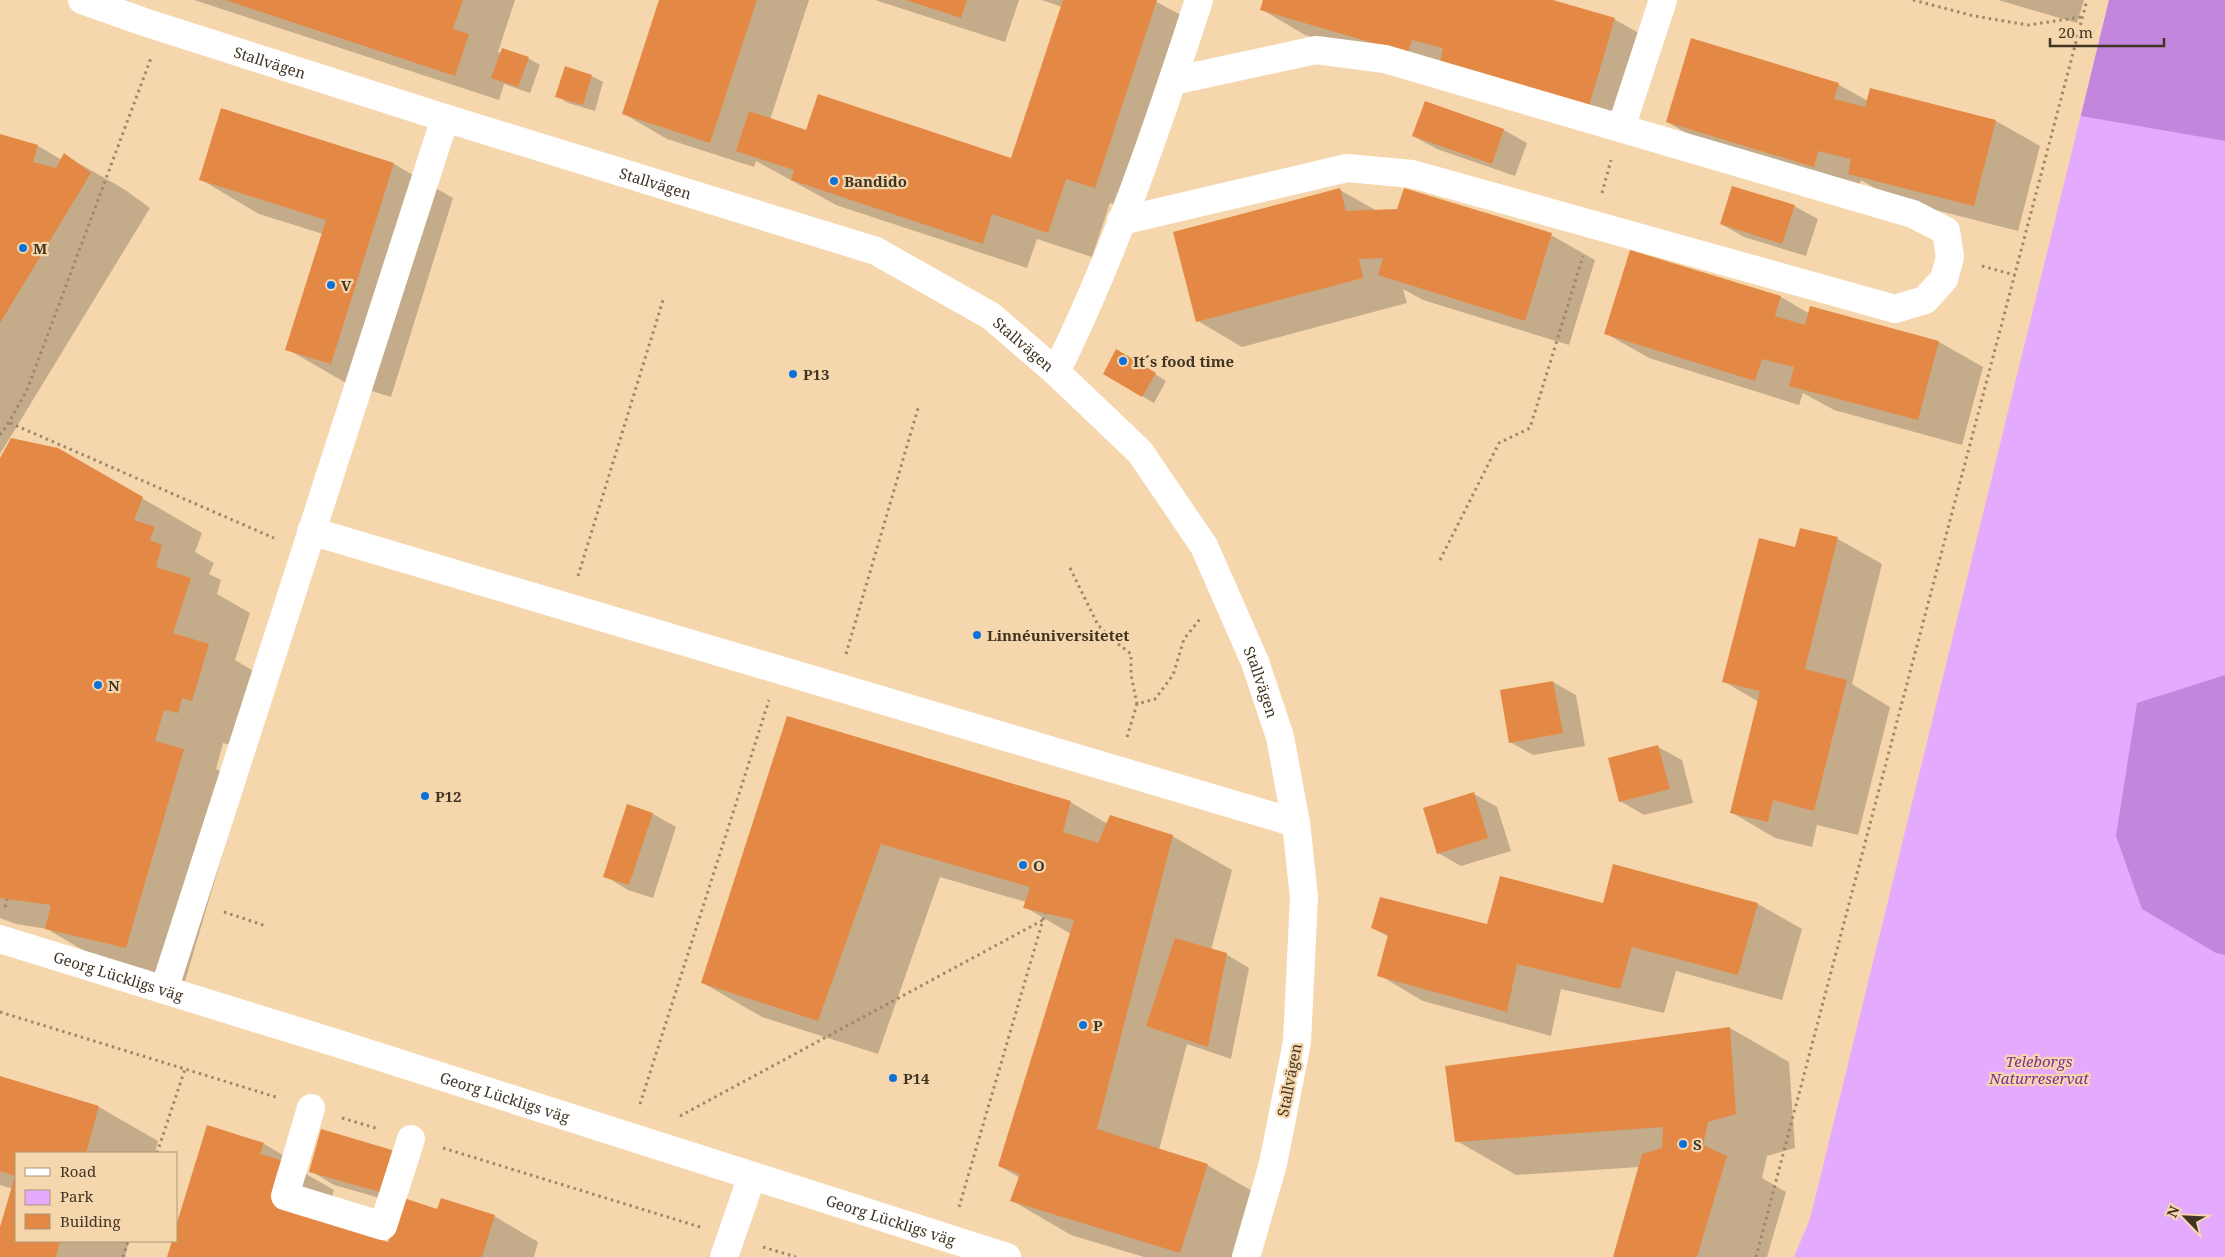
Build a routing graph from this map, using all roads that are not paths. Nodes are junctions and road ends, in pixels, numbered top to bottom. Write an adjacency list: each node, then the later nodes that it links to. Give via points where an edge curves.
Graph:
1 (82, 0): 5 (street, Stallvägen)
2 (1199, 0): 4 (street)
3 (1663, 0): 6 (street)
4 (1173, 81): 6 (street, via 1316,50 1385,59); 7 (street)
5 (445, 118): 8 (street, Stallvägen, via 876,251 991,316); 9 (street)
6 (1621, 128): 7 (street, via 1913,214 1946,230 1950,257 1944,279 1925,300 1895,309 1412,174 1347,168)
7 (1121, 221): 8 (street, via 1085,314)
8 (1056, 372): 10 (street, Stallvägen, via 1140,452 1204,546 1255,662 1280,737)
9 (308, 541): 10 (street, via 568,608); 12 (street)
10 (1296, 822): 18 (street, Stallvägen, via 1304,897 1297,1042 1273,1164)
11 (0, 939): 12 (street, Georg Lückligs väg)
12 (164, 990): 15 (street, Georg Lückligs väg)
13 (311, 1108): 14 (street, via 285,1196 383,1226)
14 (411, 1138)
15 (752, 1176): 16 (street); 17 (street, Georg Lückligs väg)
16 (724, 1257)
17 (1007, 1257)
18 (1246, 1257)

